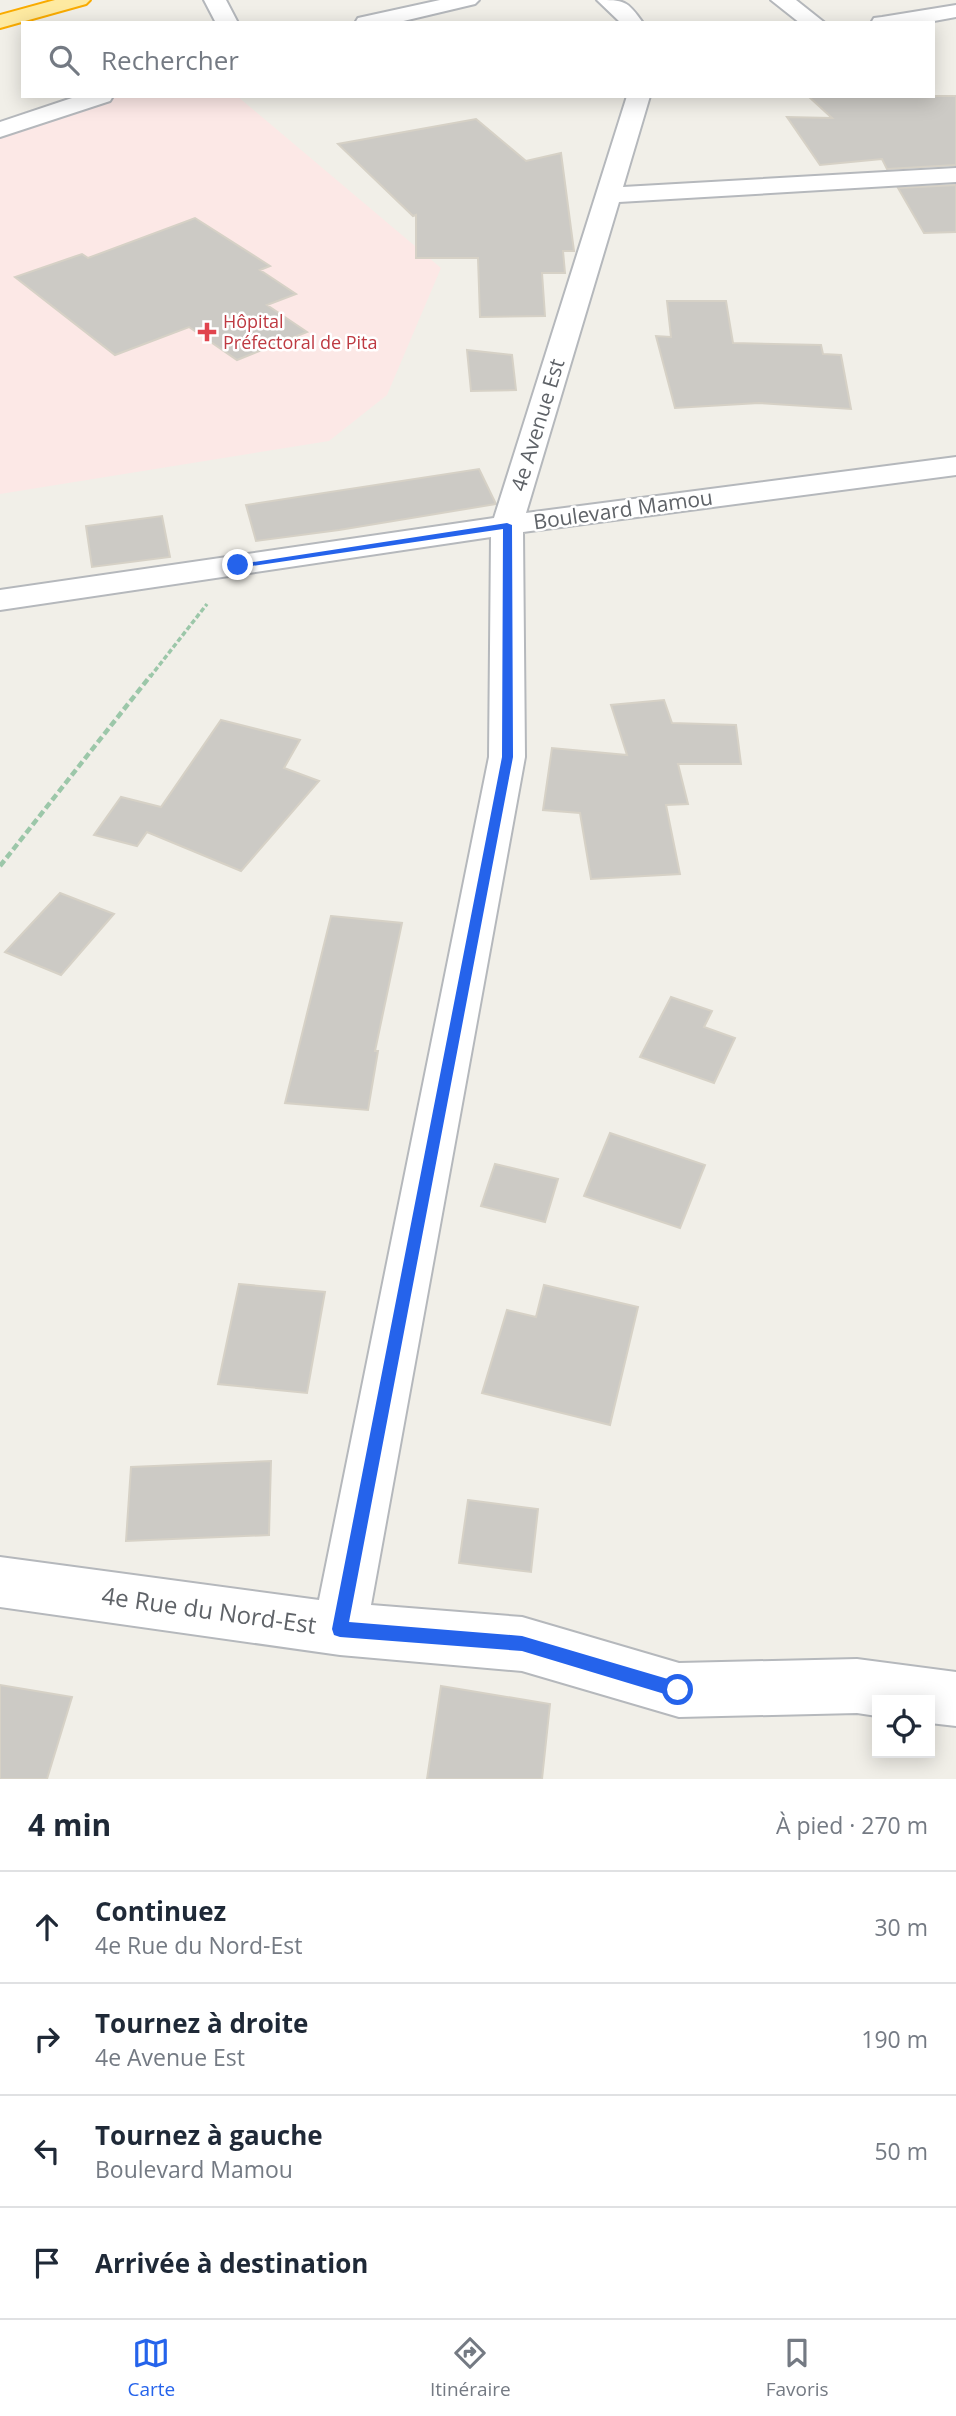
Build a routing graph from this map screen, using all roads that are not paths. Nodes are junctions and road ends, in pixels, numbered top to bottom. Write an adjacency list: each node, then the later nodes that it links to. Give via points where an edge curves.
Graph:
1 (79, 0): 12 (highway)
2 (215, 0): 7 (street)
3 (468, 0): 8 (street)
4 (608, 0): 9 (street)
5 (782, 0): 10 (street)
6 (956, 11): 11 (street)
7 (226, 21)
8 (375, 21)
9 (631, 21)
10 (811, 21)
11 (894, 21)
12 (0, 22)
13 (96, 98): 15 (street)
14 (638, 98): 17 (street, 4e Avenue Est)
15 (0, 130)
16 (956, 175): 17 (street)
17 (609, 195): 19 (street, 4e Avenue Est)
18 (956, 466): 19 (street, Boulevard Mamou)
19 (507, 525): 20 (street, Boulevard Mamou); 22 (street, 4e Avenue Est, via 508,757)
20 (0, 600)
21 (0, 1582): 22 (street, 4e Rue du Nord-Est)
22 (340, 1629): 23 (street, 4e Rue du Nord-Est, via 522,1644 678,1690 857,1686)
23 (956, 1699)

